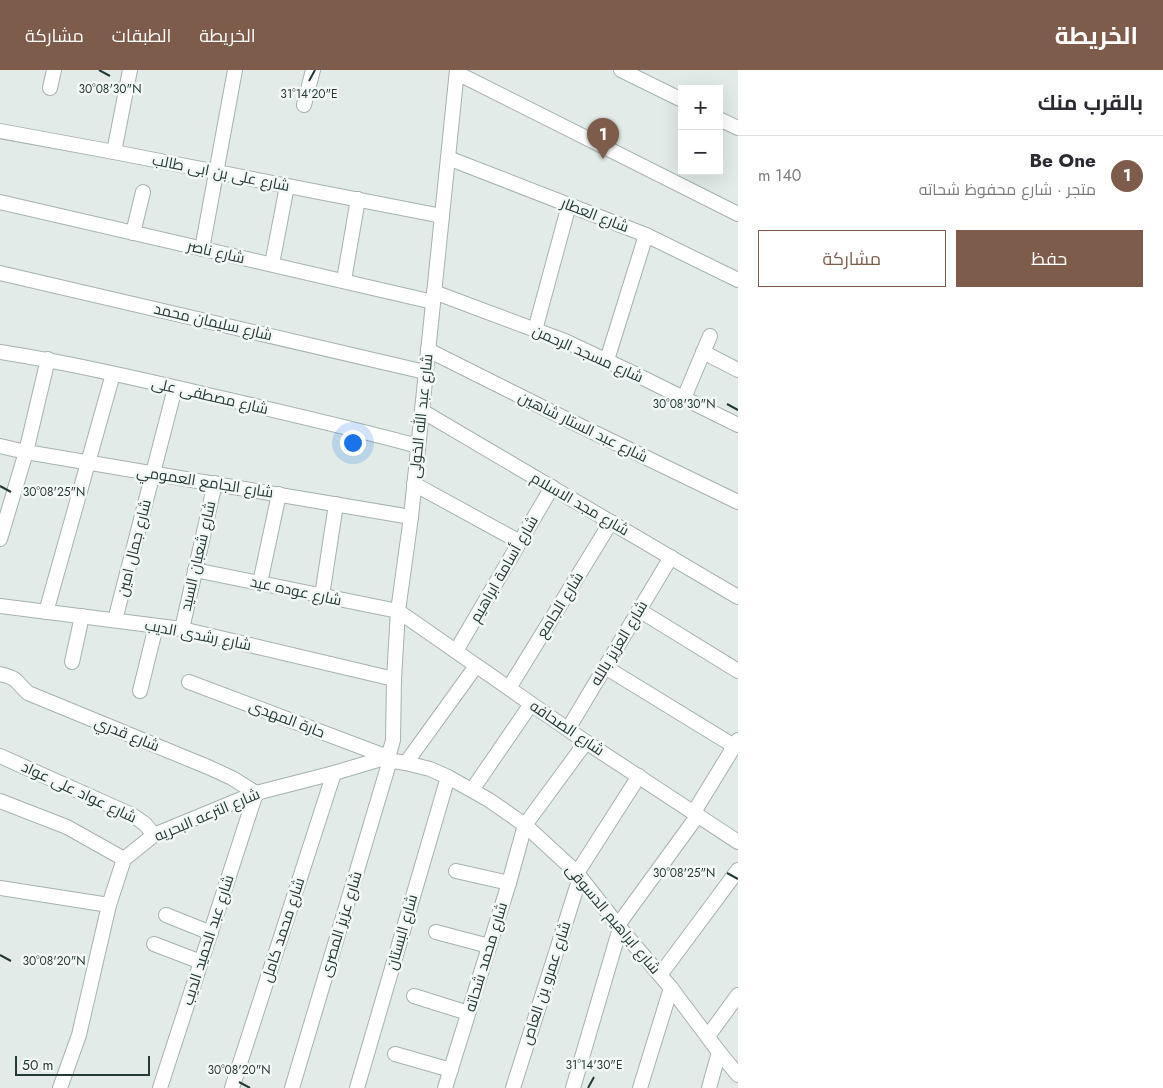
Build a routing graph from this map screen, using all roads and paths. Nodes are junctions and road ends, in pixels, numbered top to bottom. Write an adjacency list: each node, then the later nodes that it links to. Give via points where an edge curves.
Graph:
1 (54, 70): 7 (street)
2 (130, 70): 13 (street)
3 (236, 70): 15 (street)
4 (313, 70): 9 (street)
5 (621, 70): 8 (street)
6 (457, 71): 14 (street, شارع عبد الله الخولى); 21 (street)
7 (50, 88)
8 (678, 98)
9 (304, 105)
10 (723, 121): 11 (street)
11 (738, 128)
12 (0, 131): 13 (street, شارع على بن ابى طالب)
13 (114, 152): 15 (street, شارع على بن ابى طالب)
14 (448, 158): 20 (street, شارع العطار); 22 (street, شارع عبد الله الخولى)
15 (216, 172): 16 (street, شارع على بن ابى طالب); 25 (street)
16 (287, 186): 18 (street, شارع على بن ابى طالب); 26 (street)
17 (143, 192): 23 (street)
18 (358, 200): 22 (street, شارع على بن ابى طالب); 28 (street)
19 (0, 202): 23 (street, شارع ناصر)
20 (569, 205): 24 (street, شارع العطار); 31 (street)
21 (738, 214)
22 (442, 216): 30 (street, شارع عبد الله الخولى)
23 (133, 233): 25 (street, شارع ناصر)
24 (646, 235): 29 (street, شارع العطار); 37 (street)
25 (202, 249): 26 (street, شارع ناصر)
26 (272, 264): 28 (street, شارع ناصر)
27 (0, 273): 39 (street, شارع سليمان محمد)
28 (344, 280): 30 (street, شارع ناصر)
29 (738, 280)
30 (434, 297): 31 (street, شارع مسجد الرحمن); 33 (street, شارع عبد الله الخولى)
31 (535, 330): 37 (street, شارع مسجد الرحمن)
32 (710, 336): 35 (street)
33 (428, 350): 39 (street, شارع عبد الله الخولى); 54 (street, شارع عبد الستار شاهين)
34 (0, 352): 36 (street, شارع مصطفى على)
35 (703, 352): 38 (street); 42 (street)
36 (48, 359): 40 (street, شارع مصطفى على); 47 (street)
37 (607, 360): 42 (street, شارع مسجد الرحمن)
38 (738, 370)
39 (426, 372): 43 (street, شارع عبد الله الخولى)
40 (113, 374): 41 (street, شارع مصطفى على); 48 (street)
41 (175, 388): 46 (street, شارع مصطفى على); 49 (street, شارع جمال امين)
42 (684, 398): 44 (street, شارع مسجد الرحمن)
43 (422, 411): 46 (street, شارع عبد الله الخولى); 52 (street, شارع مجد الاسلام)
44 (738, 426)
45 (0, 446): 47 (street, شارع الجامع العمومي)
46 (418, 446): 51 (street, شارع عبد الله الخولى)
47 (26, 452): 48 (street, شارع الجامع العمومي); 58 (street)
48 (88, 463): 49 (street, شارع الجامع العمومي); 68 (street)
49 (152, 474): 50 (street, شارع الجامع العمومي); 70 (street, شارع جمال امين)
50 (215, 483): 53 (street, شارع الجامع العمومي); 61 (street, شارع شعبان السيد)
51 (414, 484): 56 (street, شارع عبد الله الخولى); 59 (street)
52 (552, 487): 57 (street, شارع مجد الاسلام); 59 (street, شارع أسامة ابراهيم)
53 (279, 494): 55 (street, شارع الجامع العمومي); 62 (street)
54 (738, 502)
55 (336, 504): 56 (street, شارع الجامع العمومي); 63 (street)
56 (410, 517): 67 (street, شارع عبد الله الخولى)
57 (611, 522): 60 (street, شارع مجد الاسلام); 81 (street, شارع الجامع)
58 (0, 539)
59 (520, 542): 73 (street, شارع أسامة ابراهيم)
60 (671, 557): 64 (street, شارع مجد الاسلام); 66 (street, شارع العزيز بالله)
61 (195, 570): 62 (street, شارع عوده عيد); 72 (street, شارع شعبان السيد)
62 (260, 583): 63 (street, شارع عوده عيد)
63 (322, 596): 67 (street, شارع عوده عيد)
64 (738, 597)
65 (0, 606): 68 (street, شارع رشدى الديب)
66 (639, 610): 76 (street, شارع العزيز بالله); 77 (street)
67 (398, 611): 73 (street, شارع الصحافه); 79 (street, شارع عبد الله الخولى)
68 (46, 612): 69 (street, شارع رشدى الديب)
69 (82, 616): 70 (street, شارع رشدى الديب); 74 (street)
70 (115, 620): 71 (street, شارع رشدى الديب)
71 (156, 626): 72 (street, شارع رشدى الديب); 82 (street)
72 (182, 629): 79 (street, شارع رشدى الديب)
73 (456, 652): 75 (street, شارع الصحافه)
74 (72, 662)
75 (476, 666): 81 (street, شارع الصحافه); 89 (street)
76 (605, 667): 84 (street, شارع العزيز بالله); 86 (street)
77 (738, 671)
78 (0, 674): 94 (street, شارع قدري, via 17,680 21,687 38,697 208,767)
79 (394, 679): 88 (street, شارع عبد الله الخولى, via 393,740)
80 (189, 682): 88 (street, حارة المهدى)
81 (509, 688): 83 (street, شارع الصحافه)
82 (140, 691)
83 (531, 704): 84 (street, شارع الصحافه); 93 (street)
84 (568, 729): 85 (street, شارع الصحافه)
85 (586, 742): 91 (street, شارع الصحافه); 97 (street)
86 (736, 743): 96 (street)
87 (0, 756): 98 (street, شارع عواد على عواد, via 132,815)
88 (385, 758): 89 (street, شارع ابراهيم الدسوقى); 90 (street, شارع الترعه البحريه); 127 (street, شارع عزيز المصرى)
89 (406, 763): 92 (street, شارع ابراهيم الدسوقى)
90 (334, 773): 94 (street, شارع الترعه البحريه); 126 (street, شارع محمد كامل)
91 (639, 776): 96 (street, شارع الصحافه); 103 (street, شارع عمرو بن العاص)
92 (448, 777): 93 (street, شارع ابراهيم الدسوقى); 128 (street, شارع البستان)
93 (472, 790): 97 (street, شارع ابراهيم الدسوقى)
94 (256, 793): 98 (street, شارع الترعه البحريه); 110 (street, شارع عبد الحميد الديب)
95 (0, 801): 100 (street, via 67,827)
96 (696, 814): 99 (street, شارع الصحافه); 108 (street)
97 (525, 825): 103 (street, شارع ابراهيم الدسوقى); 104 (street, شارع محمد شحاته)
98 (154, 835): 100 (street, شارع الترعه البحريه)
99 (738, 842)
100 (124, 859): 106 (street)
101 (738, 870): 114 (street)
102 (456, 872): 104 (street)
103 (578, 875): 108 (street, شارع ابراهيم الدسوقى); 130 (street, شارع عمرو بن العاص)
104 (509, 883): 112 (street, شارع محمد شحاته)
105 (0, 888): 106 (street)
106 (109, 905): 124 (street, via 79,1035)
107 (166, 914): 110 (street)
108 (619, 926): 114 (street, شارع ابراهيم الدسوقى); 131 (street)
109 (436, 932): 112 (street)
110 (211, 933): 113 (street, شارع عبد الحميد الديب)
111 (154, 944): 113 (street)
112 (489, 946): 118 (street, شارع محمد شحاته)
113 (201, 962): 125 (street, شارع عبد الحميد الديب)
114 (660, 976): 115 (street, شارع ابراهيم الدسوقى)
115 (671, 988): 119 (street, شارع ابراهيم الدسوقى); 132 (street)
116 (738, 995): 119 (street)
117 (414, 996): 118 (street)
118 (468, 1013): 122 (street, شارع محمد شحاته)
119 (708, 1036): 120 (street, شارع ابراهيم الدسوقى)
120 (719, 1052): 123 (street, شارع ابراهيم الدسوقى); 133 (street)
121 (395, 1054): 122 (street)
122 (451, 1070): 129 (street, شارع محمد شحاته)
123 (738, 1075)
124 (60, 1088)
125 (160, 1088)
126 (232, 1088)
127 (292, 1088)
128 (357, 1088)
129 (445, 1088)
130 (512, 1088)
131 (573, 1088)
132 (640, 1088)
133 (709, 1088)

